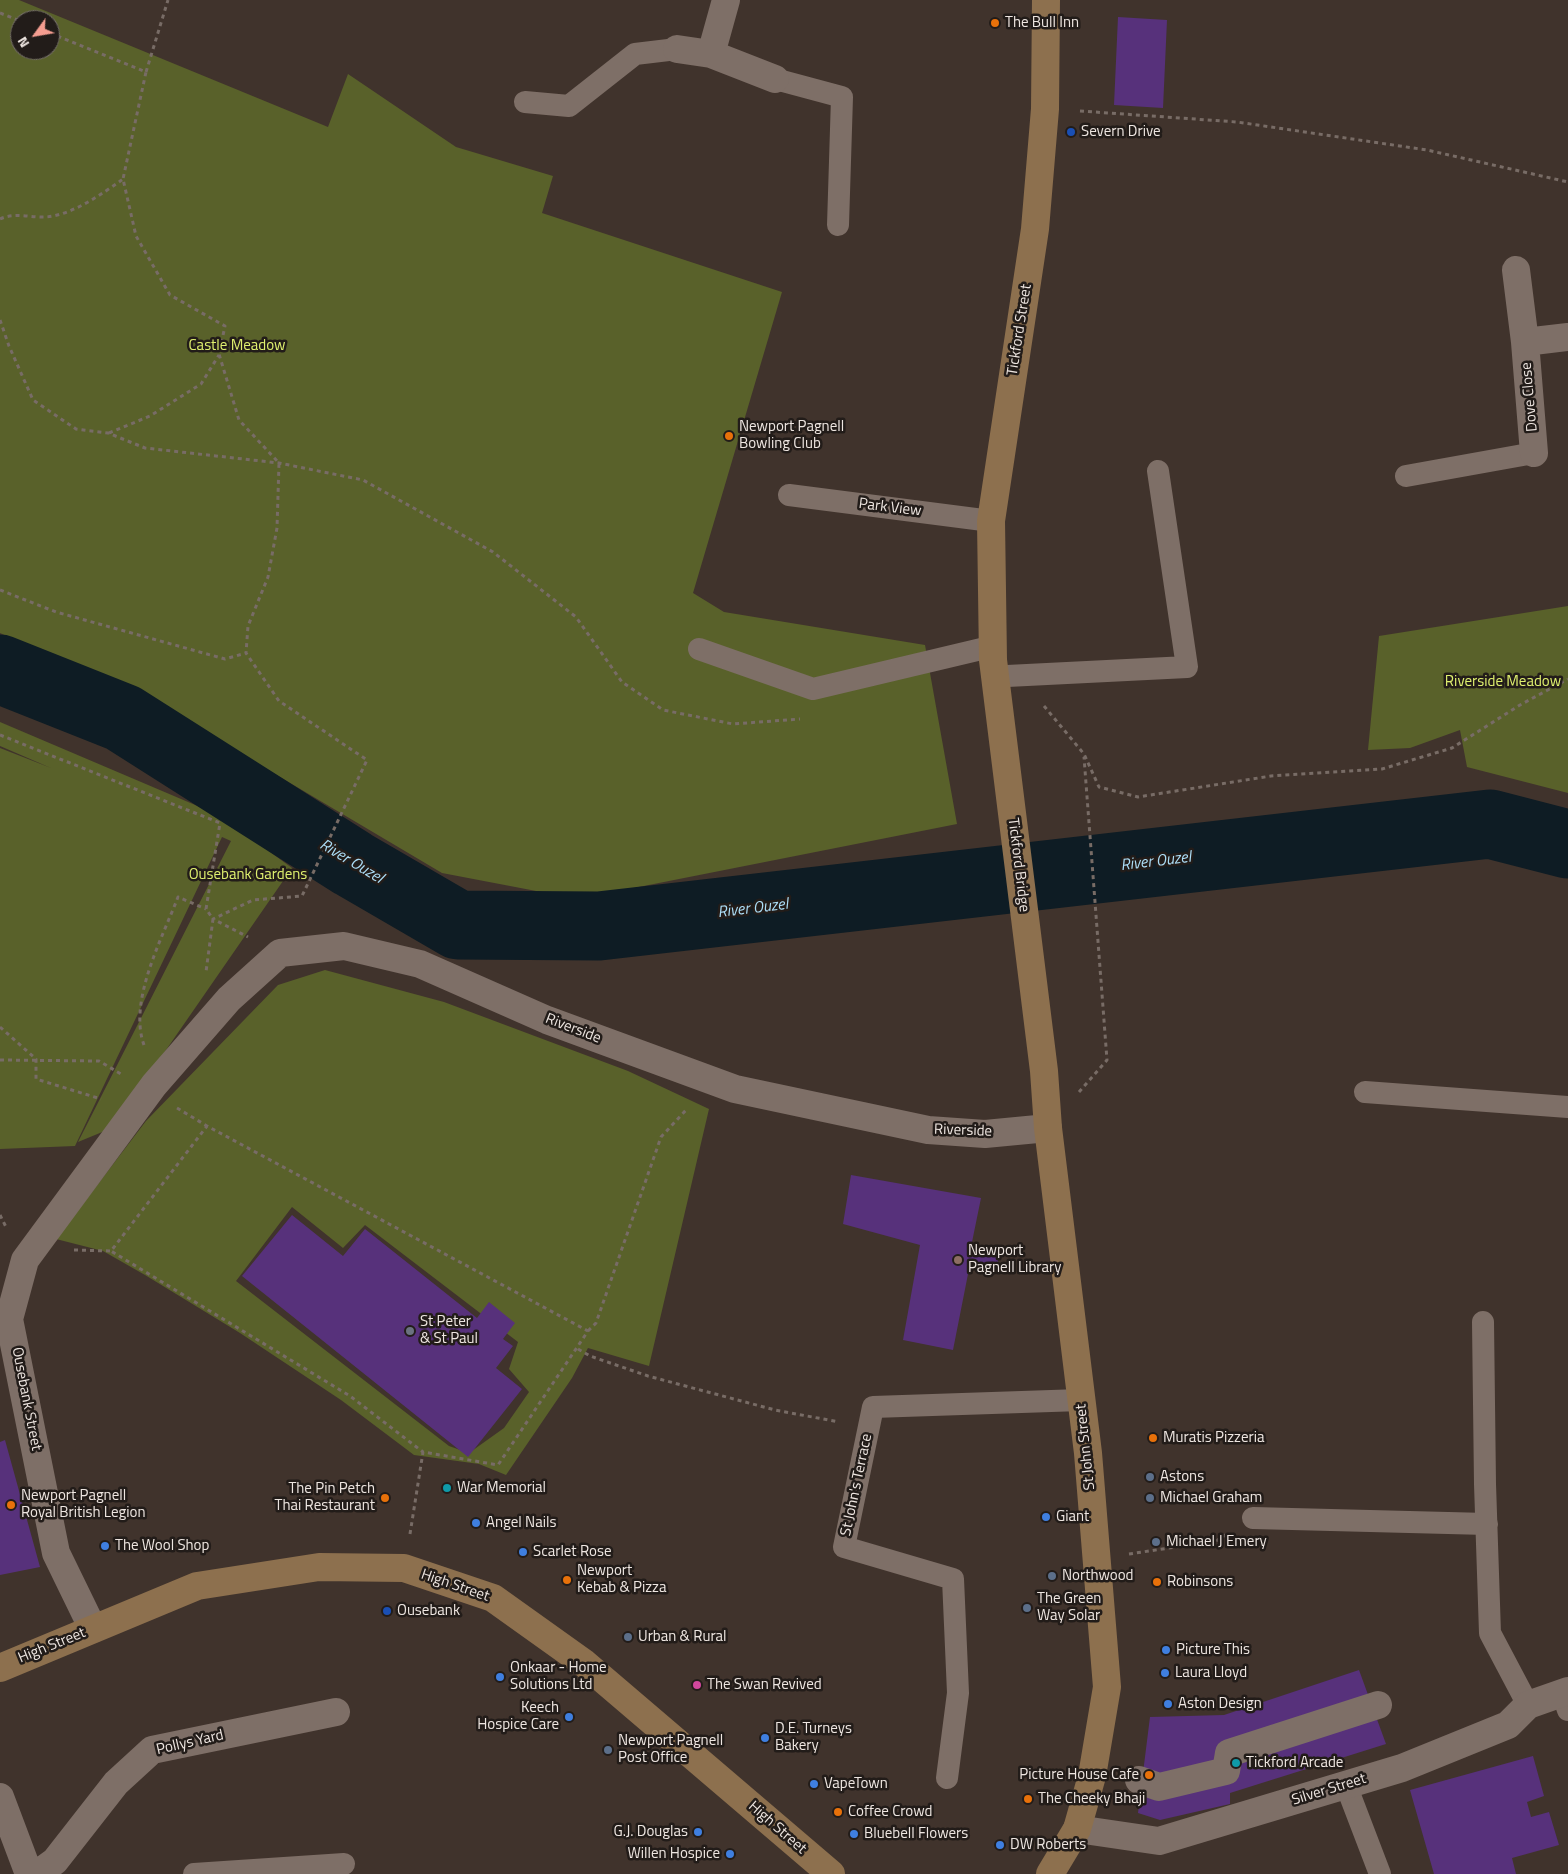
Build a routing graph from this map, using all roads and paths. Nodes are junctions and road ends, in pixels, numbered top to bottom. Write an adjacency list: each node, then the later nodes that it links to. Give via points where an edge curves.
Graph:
1 (168, 0): 7 (path)
2 (726, 0): 6 (street)
3 (1046, 0): 10 (main road, Tickford Street)
4 (60, 37): 7 (path)
5 (677, 49): 6 (street); 9 (lane, via 635,54 569,106)
6 (711, 54): 8 (street)
7 (146, 72): 11 (path)
8 (775, 79): 14 (lane, via 842,97)
9 (524, 102)
10 (1045, 109): 12 (path, via 1237,122 1427,150); 26 (main road, Tickford Street, via 1036,229)
11 (123, 179): 13 (path, via 92,201 47,217 8,215); 19 (path, via 136,236 170,295 225,326)
12 (1568, 182)
13 (0, 219)
14 (838, 226)
15 (1516, 270): 18 (street, Dove Close)
16 (0, 320): 20 (path, via 33,400 76,428)
17 (1568, 337): 18 (street, Dove Close)
18 (1525, 342): 21 (street, Dove Close)
19 (219, 354): 20 (path, via 201,384 150,416); 22 (path, via 240,420)
20 (108, 433): 22 (path, via 145,448)
21 (1534, 453): 24 (lane)
22 (279, 462): 29 (path, via 277,528 268,577 248,626); 32 (path, via 363,480 493,552 576,616 622,682 663,710 733,724)
23 (1158, 471): 30 (lane, via 1187,667 1007,676)
24 (1406, 476)
25 (789, 495): 26 (lane, Park View)
26 (992, 522): 30 (main road, Tickford Street)
27 (0, 590): 29 (path, via 56,612 225,659)
28 (699, 649): 30 (lane, via 813,689)
29 (246, 653): 35 (path, via 279,701 367,760 302,896 254,900)
30 (994, 661): 43 (main road, Tickford Bridge)
31 (1568, 679): 41 (path, via 1452,748 1382,769 1271,776 1138,797 1099,787 1084,754)
32 (808, 719)
33 (0, 735): 34 (path, via 220,823)
34 (206, 909): 35 (path); 38 (path, via 178,897 142,989 140,1036)
35 (213, 919): 36 (path)
36 (280, 953): 44 (street, Riverside, via 344,946 420,964 547,1020); 61 (street, Ousebank Street, via 229,999 154,1084 25,1260 9,1319 56,1552)
37 (0, 1027): 39 (path)
38 (147, 1053)
39 (36, 1059): 40 (path); 42 (path); 46 (path, via 36,1079)
40 (0, 1060)
41 (1107, 1060)
42 (100, 1061)
43 (1044, 1071): 48 (main road, St John Street)
44 (735, 1089): 48 (street, Riverside, via 928,1130 985,1134); 52 (path, via 687,1109 661,1137 596,1323)
45 (1365, 1092): 47 (lane)
46 (104, 1100)
47 (1568, 1107)
48 (1048, 1128): 54 (main road, St John Street)
49 (79, 1251): 50 (path)
50 (111, 1251): 52 (path, via 207,1126); 56 (path, via 350,1396)
51 (1483, 1322): 58 (lane)
52 (588, 1331): 53 (path)
53 (578, 1349): 55 (path, via 648,1376 836,1423); 56 (path, via 498,1465)
54 (1081, 1400): 55 (lane); 59 (main road, St John Street)
55 (874, 1407): 67 (lane, St John's Terrace, via 844,1547 953,1579 958,1693)
56 (423, 1452): 60 (path)
57 (1253, 1518): 58 (lane); 59 (path, via 1216,1542)
58 (1487, 1524): 65 (lane, via 1490,1633)
59 (1095, 1559): 71 (main road, St John Street, via 1107,1687 1092,1776)
60 (404, 1568): 61 (main road, High Street, via 319,1567 198,1586); 76 (main road, High Street, via 494,1598 584,1663)
61 (94, 1629): 62 (main road, High Street)
62 (0, 1668)
63 (1566, 1698): 65 (street, Silver Street)
64 (1378, 1705): 68 (street, via 1229,1753 1226,1771 1159,1787)
65 (1528, 1705): 69 (street, Silver Street, via 1508,1725 1402,1768)
66 (336, 1712): 74 (street, Pollys Yard, via 152,1750 116,1783 55,1861)
67 (947, 1778)
68 (1139, 1780)
69 (1346, 1785): 71 (street, Silver Street, via 1159,1841); 78 (lane)
70 (0, 1797): 73 (street)
71 (1077, 1829): 77 (main road, St John Street)
72 (344, 1864): 75 (lane)
73 (30, 1874)
74 (37, 1874)
75 (194, 1874)
76 (830, 1874)
77 (1050, 1874)
78 (1380, 1874)

